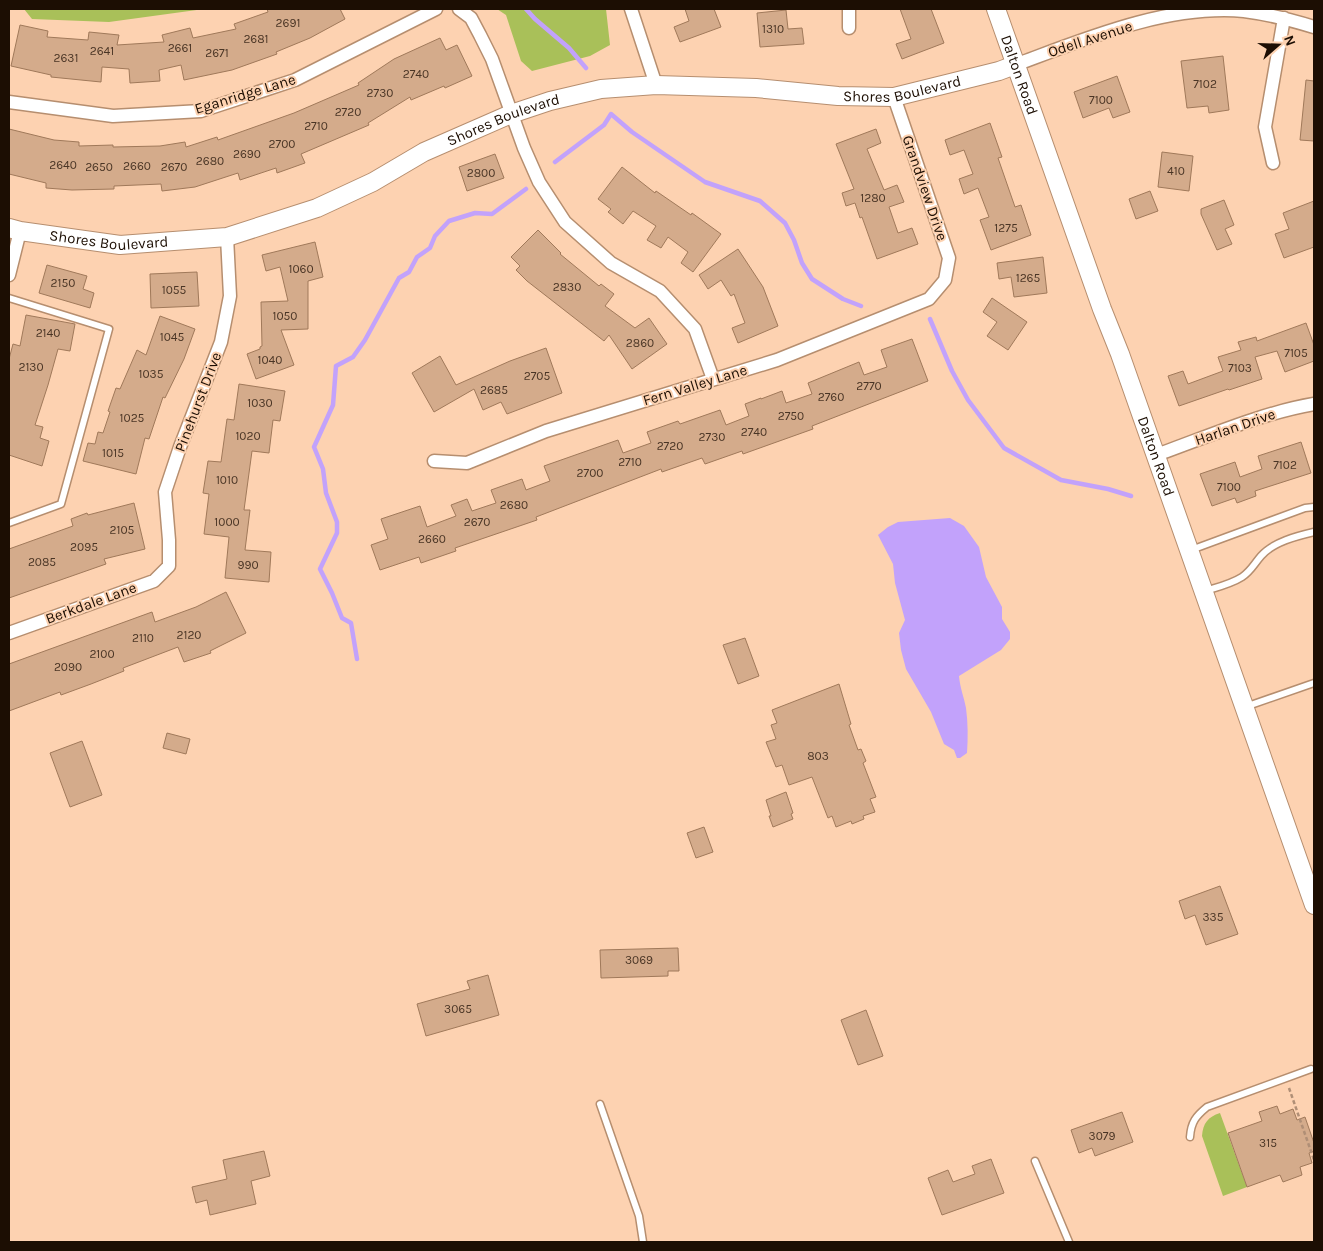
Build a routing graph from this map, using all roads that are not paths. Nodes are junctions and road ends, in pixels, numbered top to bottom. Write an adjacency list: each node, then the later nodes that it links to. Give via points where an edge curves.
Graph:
1 (436, 9): 12 (street, Eganridge Lane, via 295,80 201,110 113,116)
2 (459, 9): 13 (street, via 471,18 492,59)
3 (631, 9): 10 (street)
4 (849, 9): 8 (street)
5 (996, 9): 9 (street, Dalton Road)
6 (1284, 18): 7 (street, Odell Avenue); 9 (street, Odell Avenue, via 1243,11 1187,13 1122,28); 14 (street, via 1265,127)
7 (1314, 27)
8 (849, 28)
9 (1015, 65): 11 (street, Shores Boulevard); 22 (street, Dalton Road)
10 (656, 85): 11 (street, Shores Boulevard); 13 (street, Shores Boulevard, via 601,89)
11 (894, 97): 18 (street, Grandview Drive, via 949,258)
12 (9, 102)
13 (511, 114): 16 (street, Shores Boulevard, via 424,152 373,182 318,208); 20 (street, via 539,182 565,222 611,263 660,291 695,329)
14 (1273, 163)
15 (14, 230): 16 (street, Shores Boulevard, via 120,245); 17 (street)
16 (227, 237): 28 (street, Pinehurst Drive, via 230,296 221,342 165,492)
17 (9, 275)
18 (945, 280): 20 (street, Fern Valley Lane, via 929,298 777,360)
19 (9, 298): 25 (lane, via 109,329 61,504)
20 (712, 379): 23 (street, Fern Valley Lane, via 546,431 467,463)
21 (1314, 404): 22 (street, Harlan Drive, via 1265,416)
22 (1156, 455): 27 (street, Dalton Road)
23 (434, 461)
24 (1314, 507): 27 (lane)
25 (9, 523)
26 (1314, 532): 29 (lane, via 1278,544 1262,555 1243,576)
27 (1190, 551): 29 (street, Dalton Road)
28 (168, 566): 30 (street, Berkdale Lane, via 154,581)
29 (1204, 591): 32 (street, Dalton Road)
30 (9, 633)
31 (1314, 682): 32 (lane)
32 (1245, 707): 33 (street, Dalton Road)
33 (1314, 902)
34 (1311, 1069): 36 (lane, via 1207,1106 1196,1116)
35 (600, 1104): 38 (lane, via 639,1216)
36 (1190, 1137)
37 (1035, 1161): 39 (lane)
38 (643, 1242)
39 (1069, 1242)

